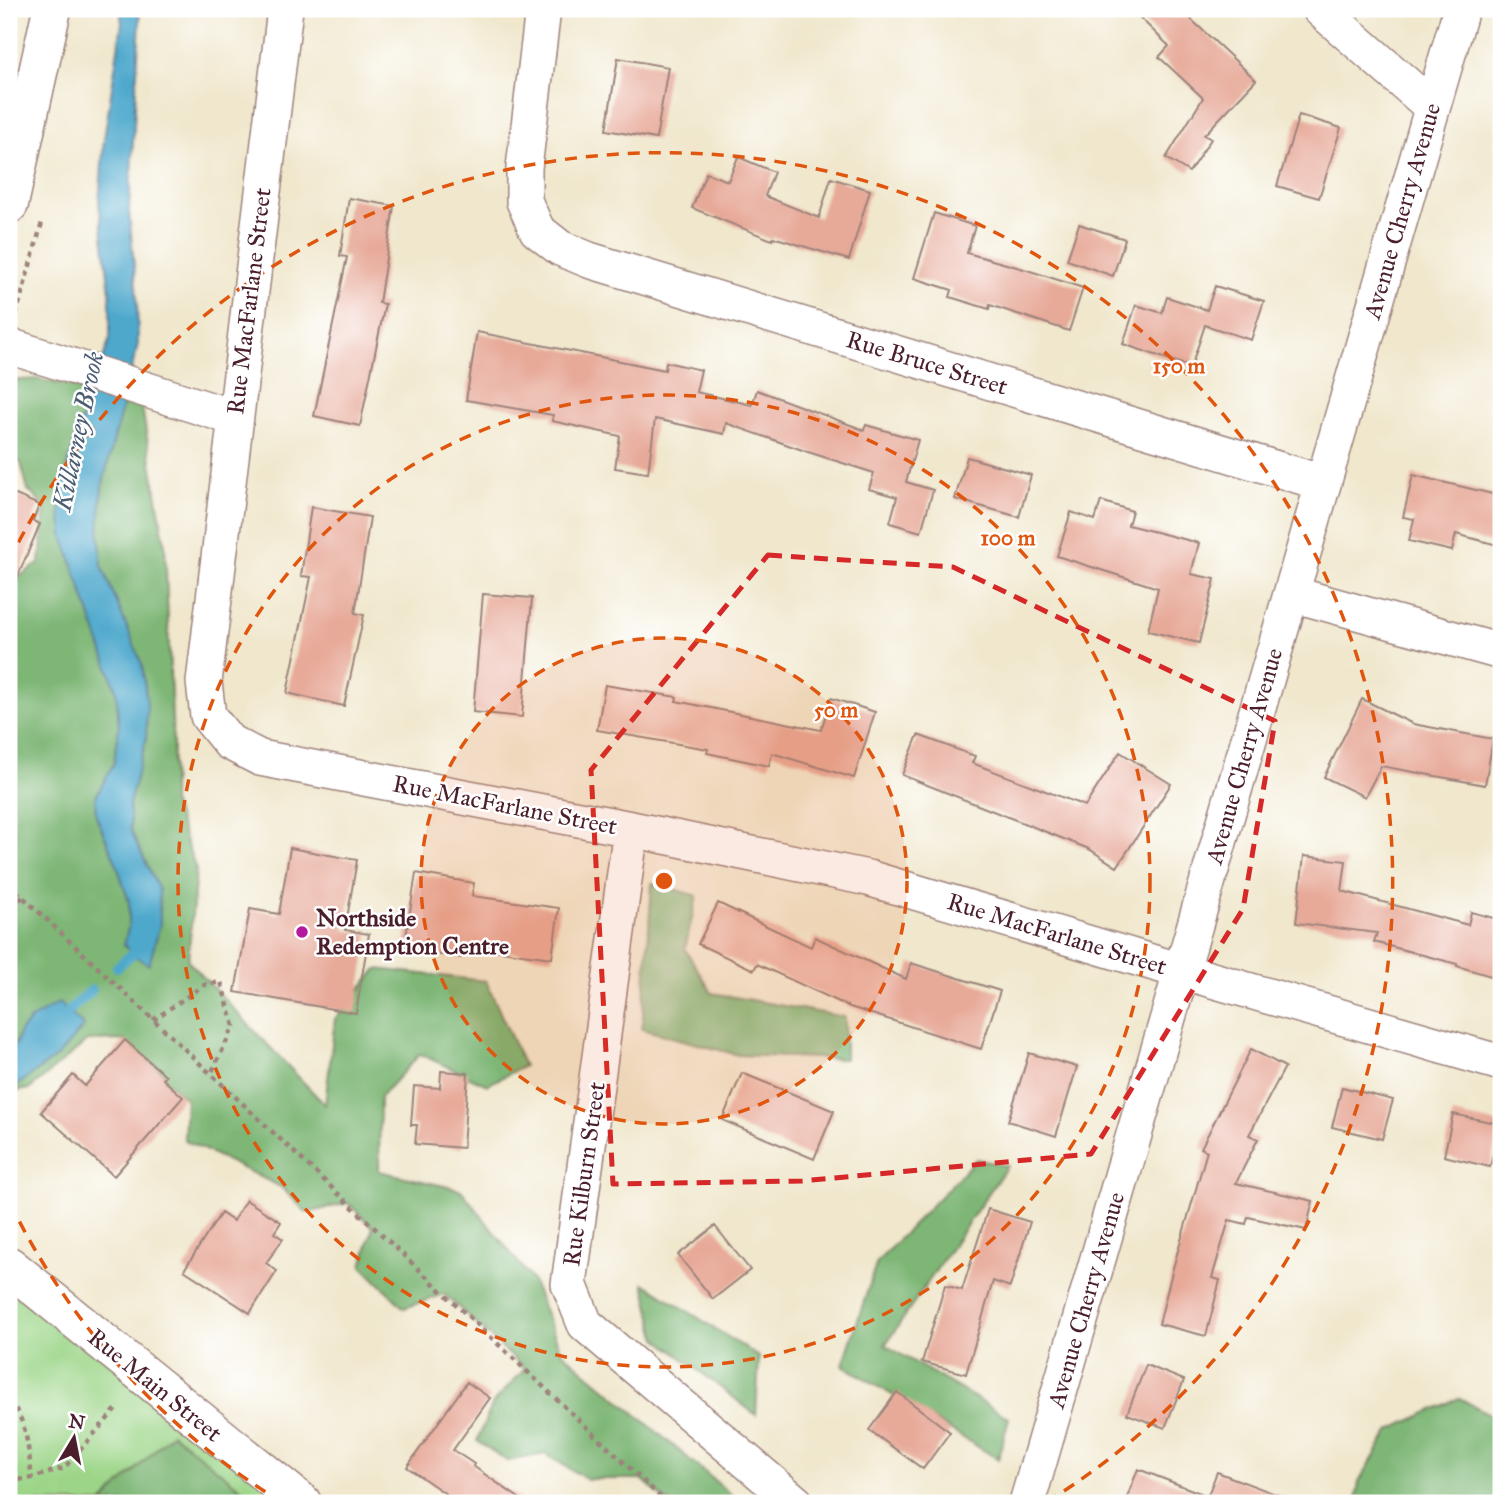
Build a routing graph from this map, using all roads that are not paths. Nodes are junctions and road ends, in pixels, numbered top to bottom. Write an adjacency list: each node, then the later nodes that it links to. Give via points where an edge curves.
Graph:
1 (52, 9): 7 (main road)
2 (285, 9): 9 (street, Rue MacFarlane Street)
3 (543, 9): 10 (street, Rue Bruce Street, via 524,201 537,230 560,248)
4 (1320, 9): 6 (street)
5 (1461, 9): 6 (street, Avenue Cherry Avenue)
6 (1432, 107): 10 (street, Avenue Cherry Avenue)
7 (9, 204)
8 (9, 346): 9 (street)
9 (235, 418): 13 (street, Rue MacFarlane Street, via 204,682 208,716 229,742 260,758)
10 (1323, 483): 11 (street, Avenue Cherry Avenue)
11 (1292, 593): 12 (street); 14 (street, Avenue Cherry Avenue)
12 (1501, 652)
13 (631, 829): 14 (street, Rue MacFarlane Street, via 868,878); 18 (street, Rue Kilburn Street, via 569,1284 585,1324)
14 (1181, 971): 15 (street, Rue MacFarlane Street); 19 (street, Avenue Cherry Avenue)
15 (1501, 1063)
16 (9, 1266): 17 (main road, Rue Main Street)
17 (302, 1503)
18 (796, 1503)
19 (1027, 1503)

